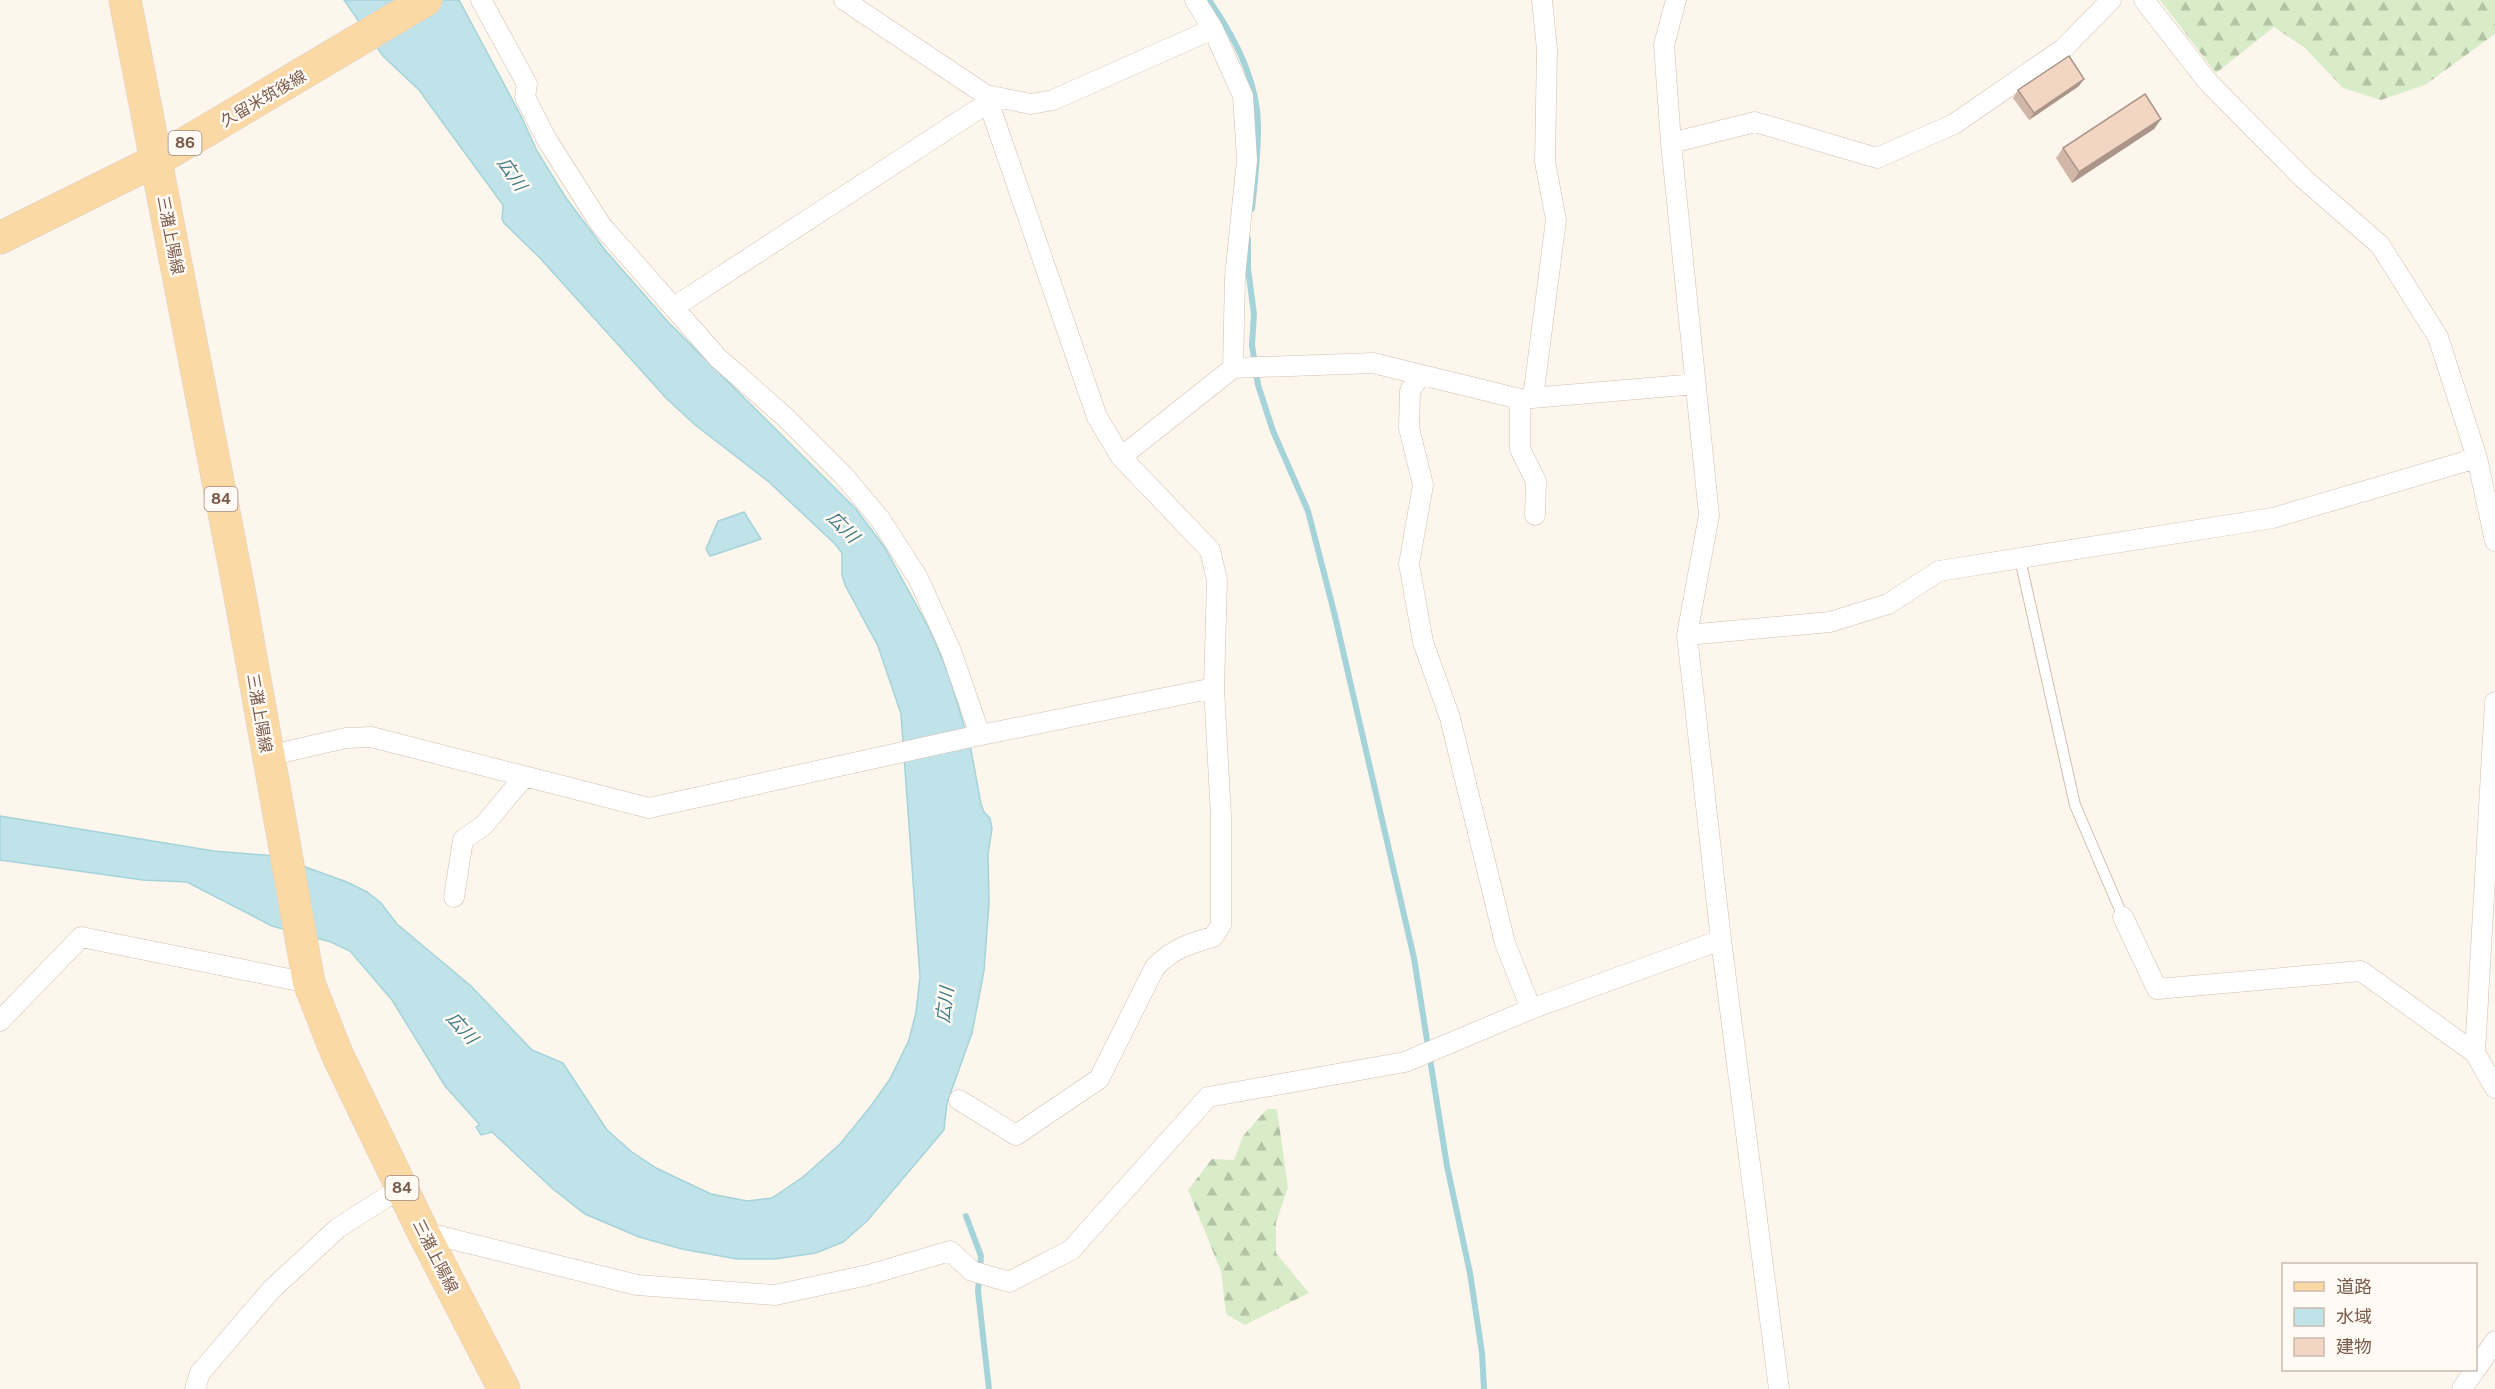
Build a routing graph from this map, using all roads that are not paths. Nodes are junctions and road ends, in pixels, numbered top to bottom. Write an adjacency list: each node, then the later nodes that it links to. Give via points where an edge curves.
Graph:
1 (125, 0): 13 (main road, 三潴上陽線 / 84)
2 (426, 0): 13 (main road, 久留米筑後線 / 86)
3 (481, 0): 15 (street, via 527,84 525,97 553,150 601,225)
4 (844, 0): 11 (street)
5 (1196, 0): 10 (street)
6 (1542, 0): 19 (street, via 1547,49 1545,162 1556,220)
7 (1676, 0): 12 (street, via 1664,45)
8 (2111, 0): 12 (street, via 2063,49 1963,118 1876,158 1755,122)
9 (2144, 0): 21 (street, via 2208,82 2304,179 2380,245 2438,337)
10 (1213, 29): 11 (street, via 1053,100 1031,104); 16 (street, via 1243,96 1247,160 1235,277)
11 (987, 99): 15 (street); 20 (street, via 1097,417)
12 (1671, 143): 18 (street)
13 (157, 160): 14 (main road, 久留米筑後線 / 86); 29 (main road, 三潴上陽線 / 84)
14 (0, 237)
15 (674, 306): 28 (street, via 718,358 784,416 880,519 918,578 951,651)
16 (1233, 368): 17 (street, via 1373,363); 20 (street)
17 (1420, 376): 19 (street); 36 (street, via 1410,391 1409,428 1422,485 1409,564 1424,642 1450,718 1505,943)
18 (1696, 384): 19 (street); 25 (street, via 1709,515)
19 (1527, 399): 22 (street, via 1520,449 1536,481)
20 (1121, 457): 26 (street, via 1210,550 1217,580)
21 (2477, 458): 23 (street); 24 (street, via 2273,518)
22 (1535, 514)
23 (2495, 541)
24 (2020, 559): 25 (street, via 1939,571 1888,604 1830,622); 33 (lane, via 2075,805)
25 (1688, 635): 34 (street)
26 (1214, 688): 28 (street); 40 (street, via 1221,817 1221,925 1213,937 1183,945 1155,967 1099,1079 1016,1135)
27 (2495, 702): 31 (street)
28 (976, 736): 30 (street, via 649,808)
29 (267, 756): 30 (street, via 346,738 371,737); 35 (main road, 三潴上陽線 / 84)
30 (524, 777): 32 (street, via 484,825 463,840)
31 (2493, 777): 38 (street)
32 (454, 897)
33 (2123, 918): 38 (street, via 2157,989 2361,971)
34 (1721, 940): 36 (street); 48 (street)
35 (307, 972): 37 (street, via 81,937); 41 (main road, 三潴上陽線 / 84, via 337,1054)
36 (1531, 1009): 42 (street, via 1405,1062 1208,1097 1071,1250 1009,1282 972,1271 950,1251 868,1275 775,1295 637,1285)
37 (0, 1021)
38 (2475, 1053): 39 (street)
39 (2495, 1088)
40 (959, 1100)
41 (402, 1187): 42 (main road, 三潴上陽線 / 84); 46 (street, via 338,1228 272,1289 200,1373)
42 (423, 1232): 47 (main road, 三潴上陽線 / 84)
43 (2495, 1341): 44 (street)
44 (2477, 1366)
45 (2474, 1371): 49 (street)
46 (195, 1389)
47 (504, 1389)
48 (1779, 1389)
49 (2462, 1389)

